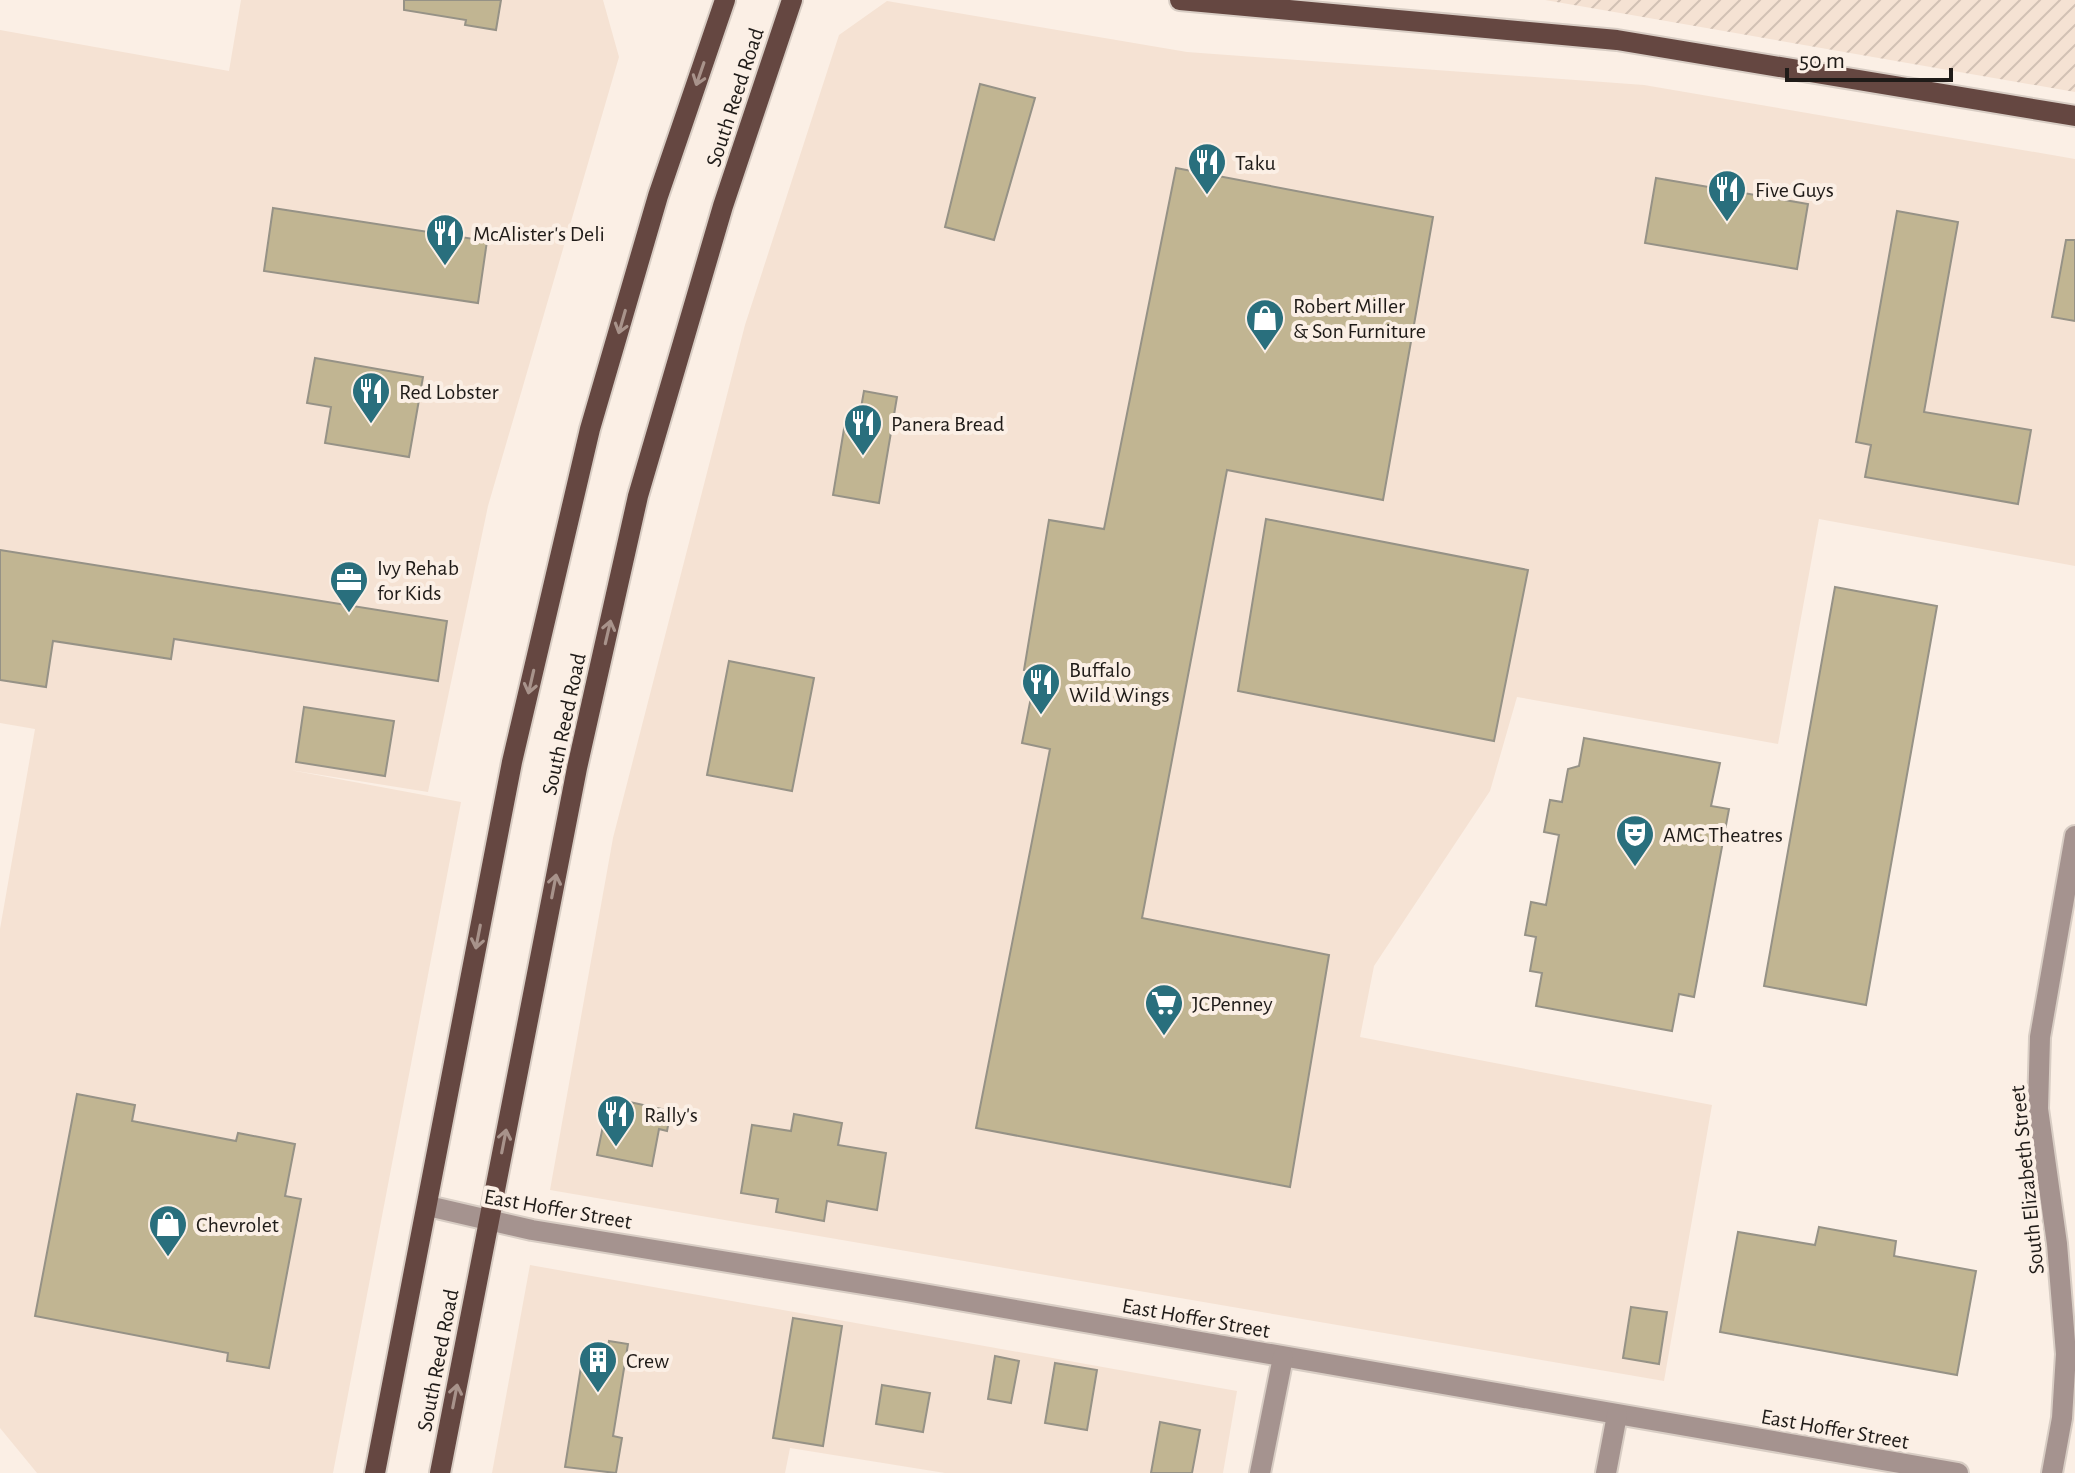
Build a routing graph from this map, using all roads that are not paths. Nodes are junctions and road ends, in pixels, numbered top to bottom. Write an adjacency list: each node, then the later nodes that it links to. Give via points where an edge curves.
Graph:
1 (725, 0): 6 (main road, South Reed Road, one-way to 6, via 658,196 590,429 512,762)
2 (792, 0): 7 (main road, South Reed Road, one-way to 2, via 577,768 638,496 723,206)
3 (1180, 0): 4 (main road, via 1617,40)
4 (2075, 116)
5 (2075, 836): 15 (street, South Elizabeth Street, via 2040,1037 2038,1109 2066,1354)
6 (428, 1206): 7 (street, East Hoffer Street); 10 (main road, South Reed Road)
7 (488, 1221): 8 (street, East Hoffer Street); 11 (main road, South Reed Road, one-way to 7)
8 (1283, 1357): 9 (street, East Hoffer Street); 12 (street)
9 (1617, 1415): 13 (street); 14 (street, East Hoffer Street)
10 (375, 1473)
11 (440, 1473)
12 (1260, 1473)
13 (1606, 1473)
14 (1958, 1473)
15 (2052, 1473)

